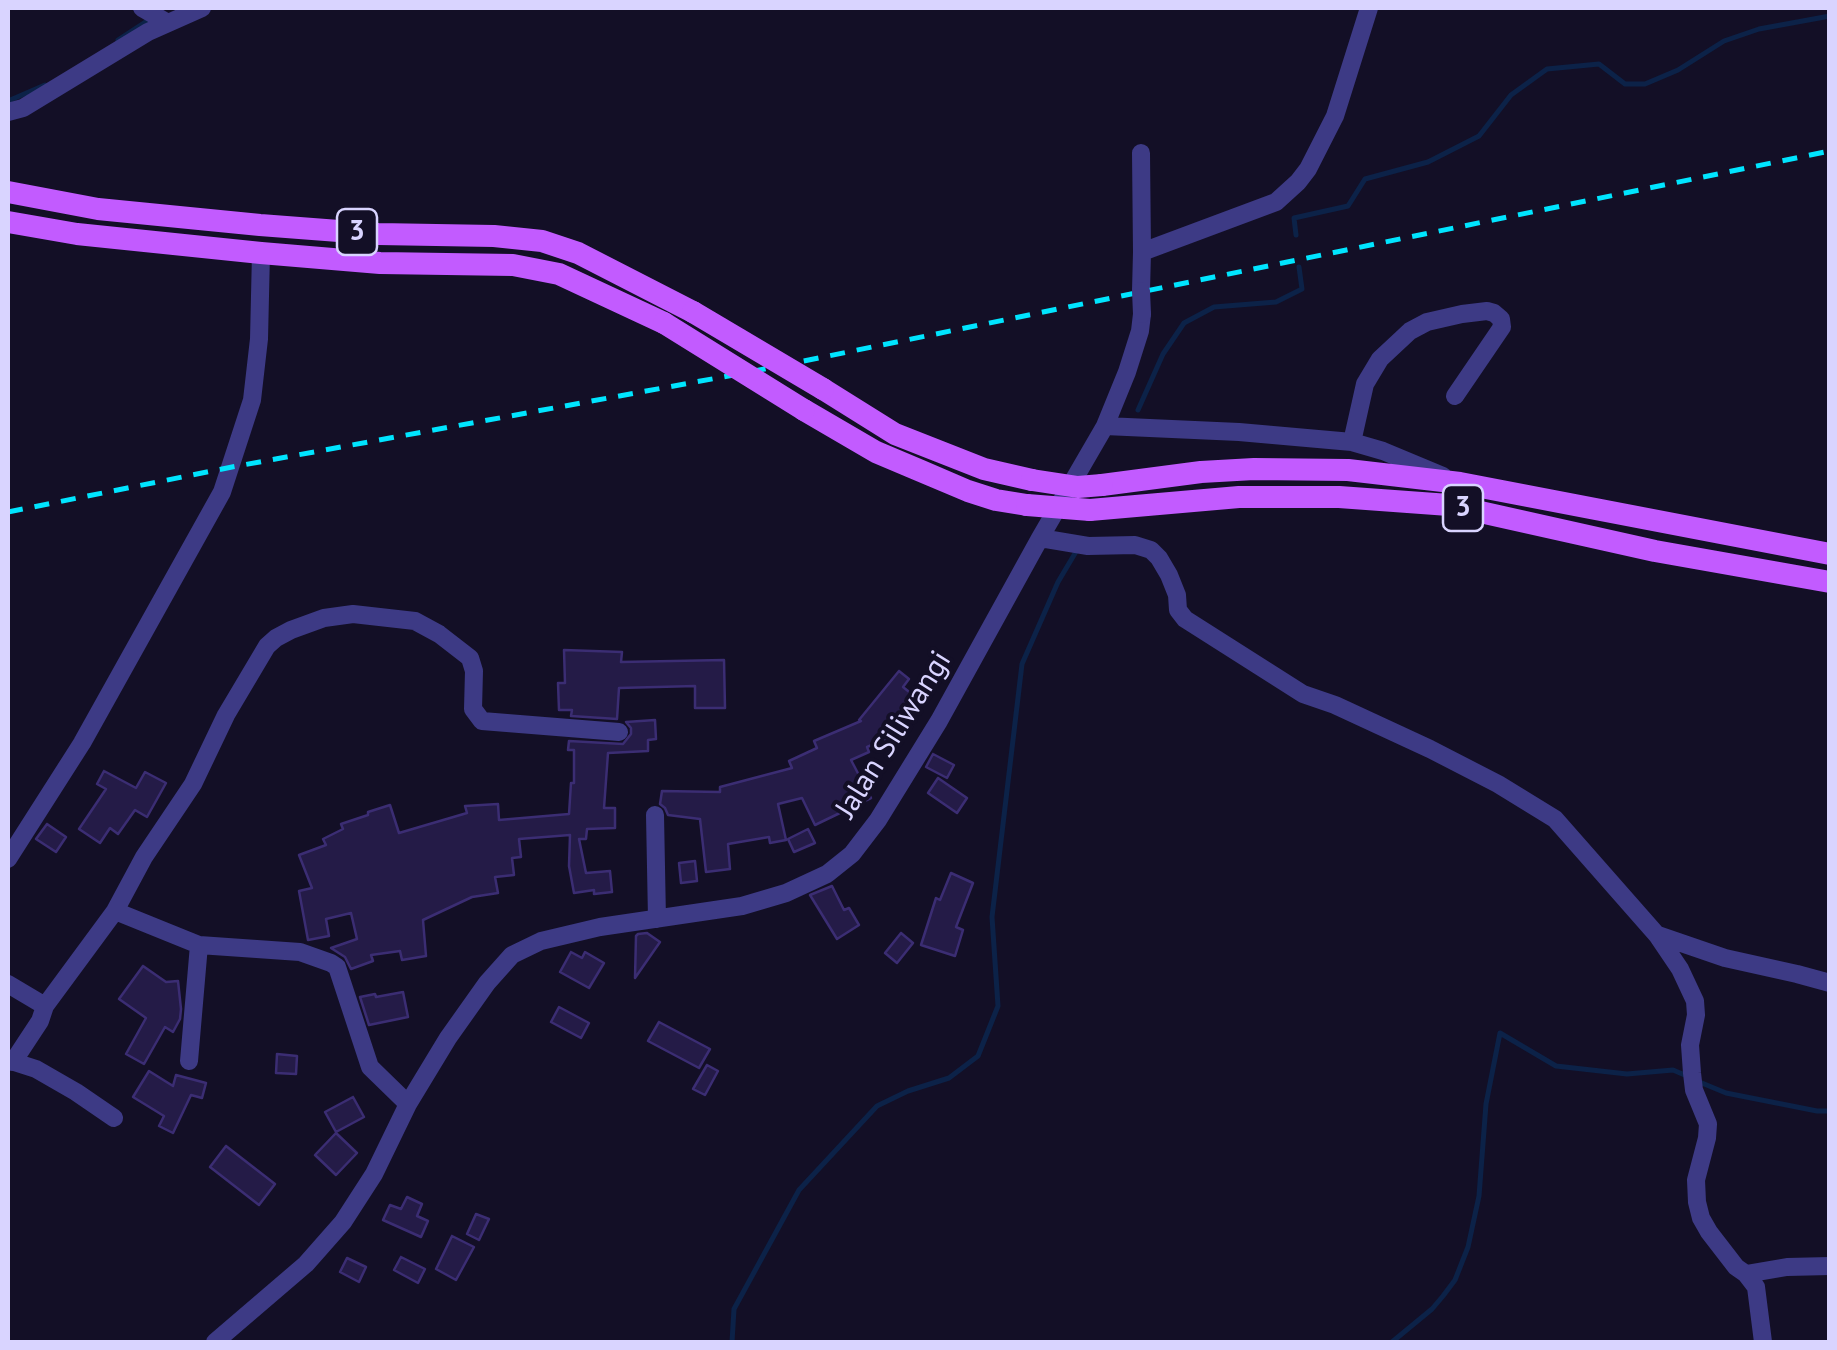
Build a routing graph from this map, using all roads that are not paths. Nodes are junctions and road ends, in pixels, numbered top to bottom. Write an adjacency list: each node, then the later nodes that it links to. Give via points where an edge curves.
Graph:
1 (142, 8): 4 (street)
2 (202, 8): 4 (street)
3 (1369, 8): 9 (street, via 1335,116 1298,182 1276,202)
4 (168, 22): 5 (street)
5 (8, 112)
6 (1140, 154): 9 (street, Jalan Siliwangi)
7 (8, 192): 14 (main road, 3, bridge, via 98,209 260,225 527,239 578,253 693,312 894,434 1032,480 1102,485 1254,469 1348,470)
8 (8, 222): 10 (main road, 3)
9 (1142, 252): 12 (street, Jalan Siliwangi, bridge, via 1140,330)
10 (261, 253): 17 (main road, 3, bridge, via 513,264 558,274 664,323 876,452 996,500 1090,510 1239,497 1448,505); 20 (street, via 252,400 222,492)
11 (1455, 396): 13 (street, via 1502,328 1494,313 1462,314 1410,331 1365,384)
12 (1106, 426): 13 (street); 15 (street, Jalan Siliwangi)
13 (1352, 442): 14 (street)
14 (1460, 483): 16 (main road, 3)
15 (1040, 538): 22 (street, Jalan Siliwangi, via 931,735 852,854 786,893); 23 (street, via 1151,550 1169,575 1184,619 1303,694 1430,749 1544,811)
16 (1830, 554)
17 (1830, 582)
18 (618, 732): 21 (street, via 482,721 473,708 470,658 439,634 415,621 324,618 268,646)
19 (655, 815): 22 (street)
20 (8, 859)
21 (115, 911): 24 (street); 27 (street)
22 (656, 918): 30 (street, Jalan Siliwangi, via 541,941 512,955 470,1006)
23 (1658, 935): 26 (street); 33 (street, via 1695,1001 1693,1082 1708,1124 1696,1180 1701,1218)
24 (198, 945): 29 (street); 30 (street, via 300,952 337,967 370,1068)
25 (8, 984): 27 (street)
26 (1830, 984)
27 (45, 1006): 28 (street)
28 (10, 1061): 31 (street, via 56,1080)
29 (189, 1061)
30 (408, 1104): 34 (street, Jalan Siliwangi, via 343,1222 306,1264)
31 (114, 1118)
32 (1830, 1266): 33 (street)
33 (1746, 1274): 35 (street, via 1756,1288)
34 (216, 1342)
35 (1763, 1342)

